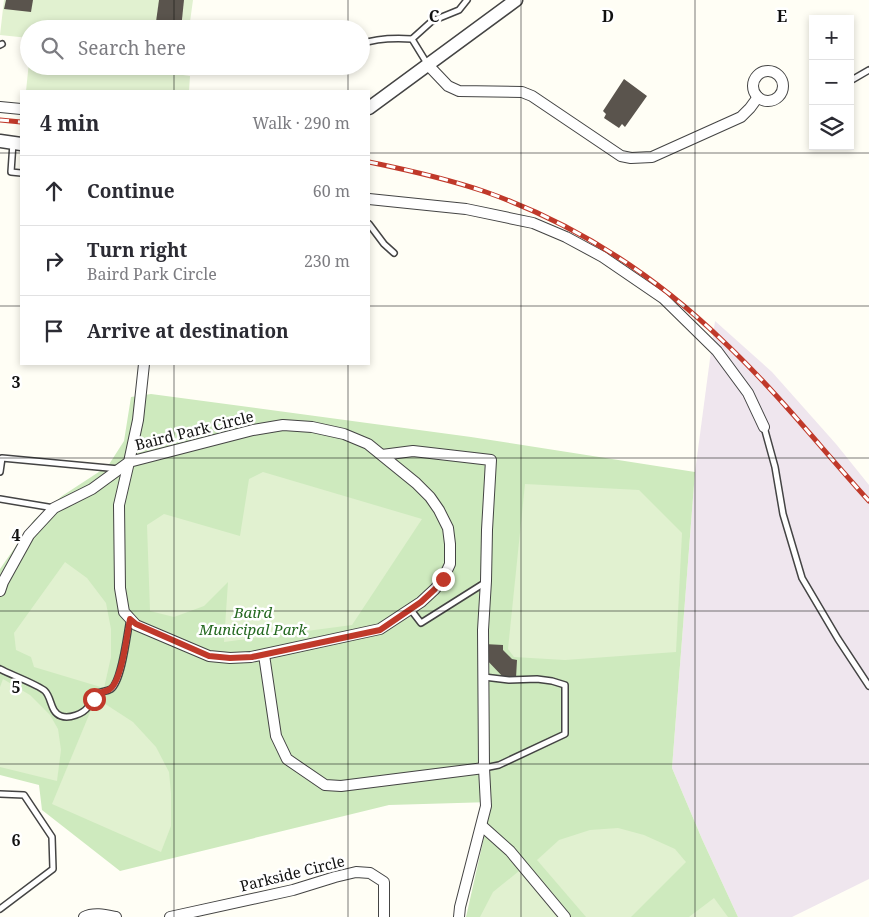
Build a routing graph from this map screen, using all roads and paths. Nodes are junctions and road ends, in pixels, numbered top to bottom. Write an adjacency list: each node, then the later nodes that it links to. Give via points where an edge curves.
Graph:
1 (467, 0): 3 (lane, via 459,10 432,21)
2 (516, 0): 5 (street)
3 (412, 39): 4 (lane); 5 (lane)
4 (370, 41)
5 (428, 65): 8 (street, via 448,86 459,91 522,92 532,96 622,156 632,158 652,158 740,117); 10 (street)
6 (869, 70): 7 (lane)
7 (854, 79)
8 (758, 97)
9 (0, 107): 11 (street)
10 (370, 107)
11 (20, 110)
12 (11, 143): 13 (lane, via 11,172)
13 (20, 173)
14 (370, 199): 18 (street, via 466,209 533,223 603,257 662,298 717,350 748,394)
15 (370, 225): 16 (lane)
16 (394, 253)
17 (144, 365): 20 (street, via 138,420)
18 (764, 427): 32 (lane, via 783,514 802,578)
19 (382, 455): 20 (street, Baird Park Circle, via 368,444 344,434 312,427 283,426 254,430); 25 (street, via 413,451 491,460); 27 (street, Baird Park Circle, via 430,497 448,528 450,564 435,589)
20 (129, 462): 21 (street); 28 (street, Baird Park Circle, via 119,505 120,588 124,612)
21 (120, 469): 22 (lane, via 2,458); 24 (street, via 92,489)
22 (0, 472)
23 (0, 499): 24 (lane)
24 (54, 508): 26 (street, via 29,535)
25 (486, 581): 27 (lane, via 420,623); 31 (street)
26 (0, 587)
27 (411, 610): 29 (street, Baird Park Circle, via 380,630)
28 (130, 619): 29 (street, Baird Park Circle, via 209,656 237,658); 30 (lane, via 117,680 111,689 96,694 87,709 74,716 59,716 43,688)
29 (264, 655): 33 (street, via 276,736 287,759 325,785 341,786)
30 (0, 669)
31 (483, 676): 33 (street); 33 (lane, via 508,680 537,679 565,685 565,734 499,765)
32 (869, 686)
33 (484, 768): 35 (street, via 486,806)
34 (0, 794): 36 (lane, via 24,795 52,837 53,869)
35 (482, 826): 41 (street); 42 (street, via 510,852)
36 (0, 909)
37 (84, 917): 38 (street, via 96,914)
38 (116, 917)
39 (170, 917): 40 (street, Parkside Circle, via 356,872 370,873 384,882)
40 (384, 917)
41 (459, 917)
42 (565, 917)

